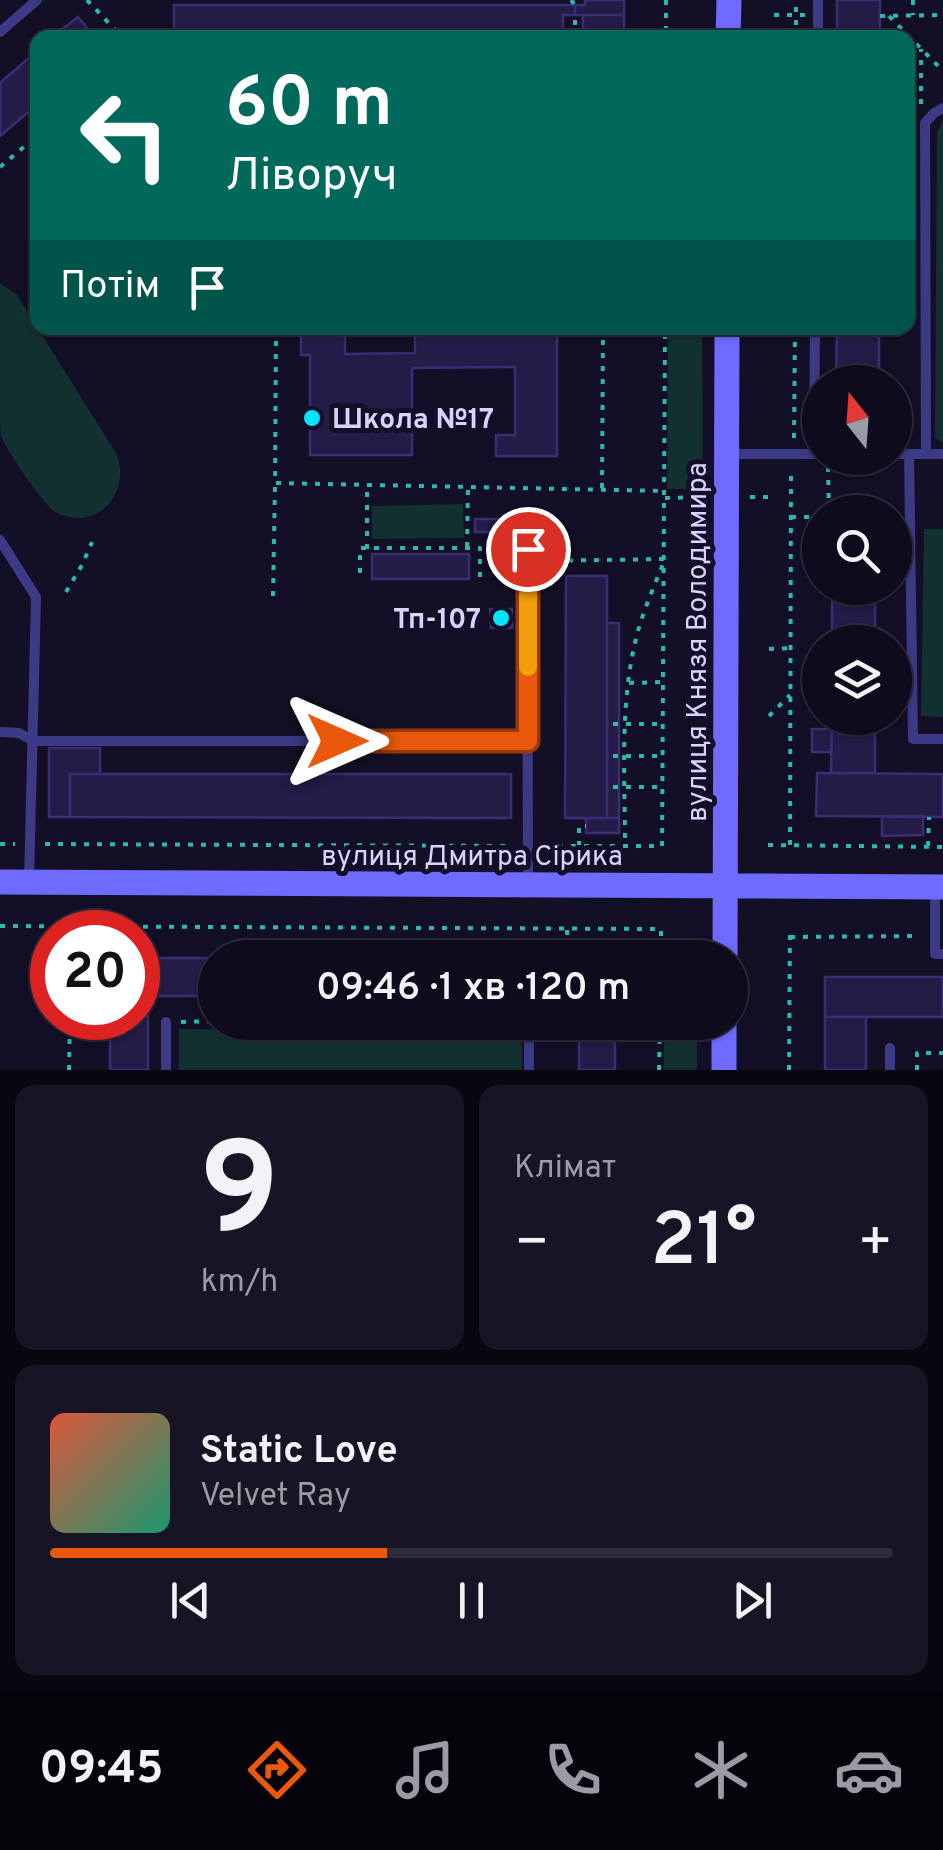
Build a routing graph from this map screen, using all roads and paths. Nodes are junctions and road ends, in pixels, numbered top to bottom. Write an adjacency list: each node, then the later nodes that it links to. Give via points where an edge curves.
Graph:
1 (38, 0): 20 (lane)
2 (88, 0): 13 (path)
3 (666, 0): 15 (path)
4 (729, 0): 16 (street)
5 (796, 0): 17 (path)
6 (818, 0): 18 (lane)
7 (913, 0): 9 (path)
8 (575, 15): 14 (path)
9 (913, 15): 10 (path); 12 (path)
10 (943, 15)
11 (880, 16): 12 (path)
12 (889, 16): 19 (path)
13 (116, 30)
14 (575, 30)
15 (666, 30)
16 (728, 30)
17 (796, 30)
18 (818, 30)
19 (903, 30)
20 (0, 32)
21 (915, 42): 22 (path)
22 (943, 70)
23 (943, 108): 37 (lane, via 925,123)
24 (30, 142): 25 (path)
25 (0, 167)
26 (276, 335): 40 (path)
27 (604, 335): 43 (path)
28 (665, 335): 44 (path)
29 (727, 335): 33 (street, вулиця Князя Володимира)
30 (794, 335): 34 (path)
31 (815, 335): 32 (lane)
32 (816, 365)
33 (727, 454): 34 (lane); 90 (street, вулиця Князя Володимира)
34 (793, 454): 35 (lane); 46 (path)
35 (802, 454)
36 (912, 454): 37 (lane)
37 (926, 454): 38 (lane)
38 (943, 454)
39 (909, 475): 67 (lane, via 912,738)
40 (275, 483): 41 (path); 56 (path)
41 (367, 485): 42 (path); 49 (path)
42 (468, 487): 43 (path); 50 (path)
43 (602, 490): 44 (path)
44 (665, 491): 52 (path)
45 (802, 517): 46 (path)
46 (791, 518): 57 (path)
47 (0, 540): 68 (lane, via 36,597)
48 (92, 542): 55 (path)
49 (366, 548): 50 (path); 53 (path, via 360,548)
50 (467, 548): 54 (path, via 480,548)
51 (528, 555): 52 (path); 69 (lane)
52 (665, 559): 59 (path, via 638,630); 60 (path)
53 (360, 573)
54 (480, 580)
55 (66, 592)
56 (272, 596)
57 (790, 648): 58 (path); 61 (path)
58 (769, 649)
59 (628, 682): 60 (path); 64 (path)
60 (664, 682): 65 (path)
61 (790, 695): 62 (path); 83 (path)
62 (769, 716)
63 (613, 724): 64 (path)
64 (625, 724): 65 (path); 71 (path)
65 (664, 724): 72 (path)
66 (0, 732): 68 (lane)
67 (943, 739)
68 (32, 741): 69 (lane); 79 (lane)
69 (528, 741): 80 (lane)
70 (613, 756): 71 (path)
71 (625, 756): 72 (path); 74 (path)
72 (662, 756): 75 (path)
73 (613, 787): 74 (path)
74 (625, 788): 75 (path); 86 (path)
75 (662, 788): 86 (path, via 662,846)
76 (928, 817): 84 (path)
77 (586, 826): 81 (path, via 579,826)
78 (0, 844): 79 (path)
79 (30, 844): 80 (path); 88 (lane)
80 (528, 846): 81 (path); 89 (lane)
81 (579, 846): 86 (path)
82 (768, 846): 83 (path)
83 (790, 846): 84 (path)
84 (928, 846): 85 (path)
85 (943, 846)
86 (624, 847)
87 (0, 882): 88 (street, вулиця Дмитра Сірика)
88 (29, 882): 89 (street, вулиця Дмитра Сірика)
89 (528, 885): 90 (street, вулиця Дмитра Сірика)
90 (725, 886): 91 (street, вулиця Дмитра Сірика); 99 (street, вулиця Князя Володимира)
91 (939, 887): 95 (lane)
92 (0, 926): 94 (path)
93 (790, 929): 96 (path)
94 (567, 930): 97 (path); 98 (path, via 661,929)
95 (935, 936): 96 (path); 100 (lane, via 935,954)
96 (790, 937): 114 (path)
97 (567, 940)
98 (661, 940)
99 (724, 940)
100 (943, 954)
101 (166, 1022): 102 (path); 110 (lane)
102 (198, 1022)
103 (70, 1040): 109 (path)
104 (529, 1040): 111 (lane)
105 (660, 1040): 112 (path)
106 (724, 1040): 113 (street)
107 (890, 1048): 115 (lane)
108 (943, 1054): 116 (path, via 918,1054)
109 (69, 1070)
110 (166, 1070)
111 (529, 1070)
112 (660, 1070)
113 (724, 1070)
114 (790, 1070)
115 (890, 1070)
116 (918, 1070)

